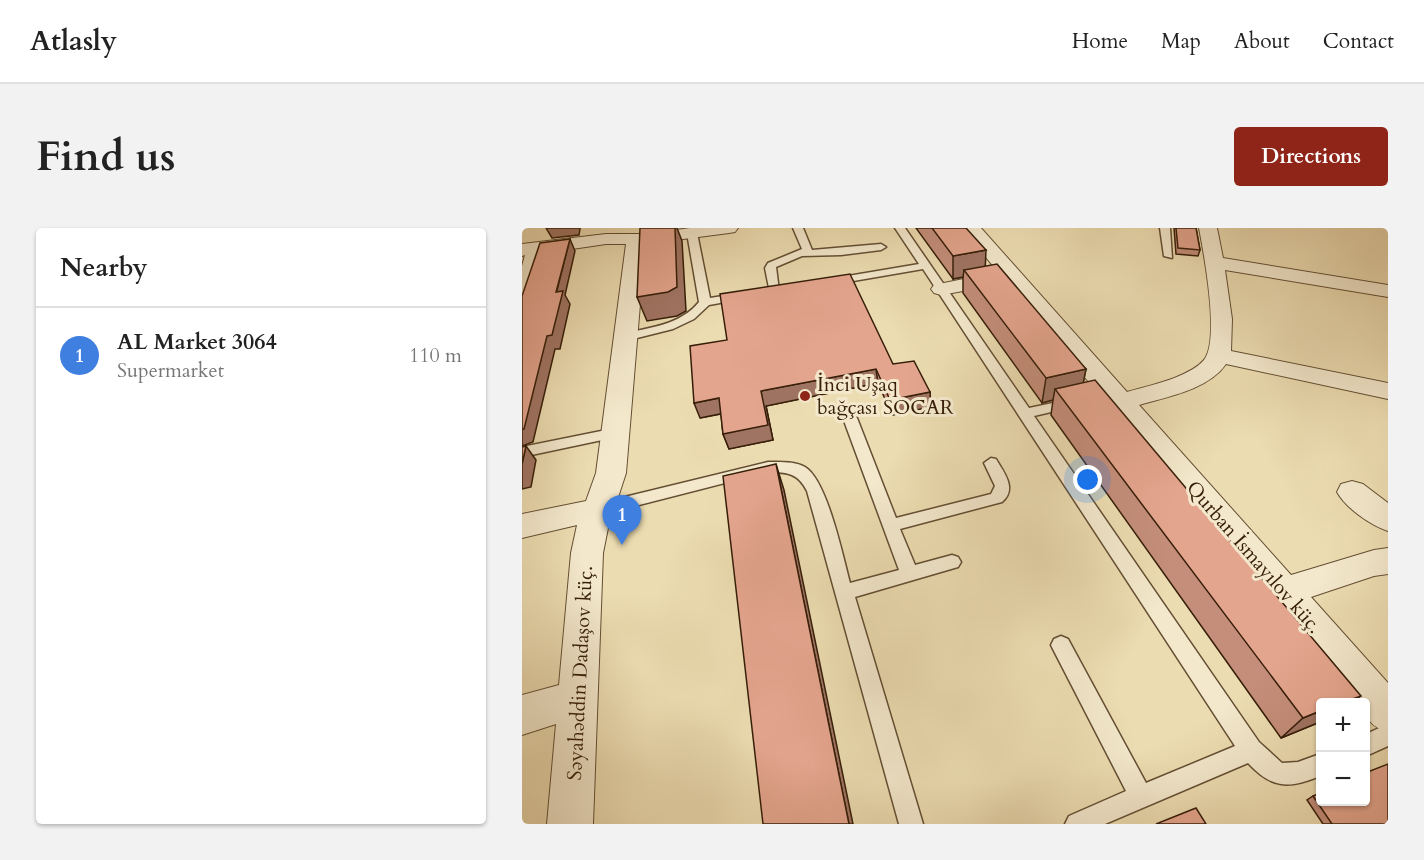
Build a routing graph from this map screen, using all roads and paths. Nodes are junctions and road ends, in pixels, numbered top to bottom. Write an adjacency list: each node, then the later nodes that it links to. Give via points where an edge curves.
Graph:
1 (729, 228): 7 (street)
2 (798, 228): 11 (lane, via 807,250)
3 (900, 228): 14 (lane)
4 (971, 228): 15 (street, Qurban İsmayılov küç.)
5 (1165, 228): 12 (lane)
6 (1208, 228): 13 (street)
7 (692, 231): 8 (street); 20 (lane)
8 (623, 236): 10 (street); 21 (street, Səyahəddin Dadaşov küç.)
9 (881, 247): 11 (lane)
10 (530, 249): 19 (street)
11 (803, 253): 20 (lane, via 772,265 768,292)
12 (1169, 256)
13 (1214, 262): 18 (street); 22 (street, via 1223,327)
14 (925, 266): 16 (lane); 17 (lane)
15 (1013, 276): 17 (street); 24 (street, Qurban İsmayılov küç.)
16 (821, 283)
17 (941, 289): 26 (lane)
18 (1388, 291)
19 (522, 297)
20 (705, 302): 21 (lane, via 699,312 681,321)
21 (625, 337): 28 (street, Səyahəddin Dadaşov küç.)
22 (1219, 356): 23 (street); 24 (street, via 1215,364 1189,379)
23 (1388, 391)
24 (1112, 397): 39 (street, Qurban İsmayılov küç.)
25 (1081, 401): 26 (lane)
26 (1026, 413): 47 (lane)
27 (850, 418): 34 (lane)
28 (616, 433): 29 (lane); 32 (street, Səyahəddin Dadaşov küç., via 611,473)
29 (522, 452)
30 (991, 463): 34 (lane, via 1002,486 1002,493 996,498)
31 (1352, 492): 33 (street)
32 (600, 509): 35 (street); 40 (lane, via 768,467 798,469 808,476 815,491); 42 (street, Səyahəddin Dadaşov küç., via 587,553)
33 (1388, 519)
34 (891, 525): 38 (lane)
35 (522, 526)
36 (1388, 561): 39 (street)
37 (952, 562): 38 (lane)
38 (909, 573): 40 (lane)
39 (1284, 591): 43 (street, Qurban İsmayılov küç.)
40 (845, 592): 51 (lane)
41 (1060, 645): 49 (lane)
42 (579, 698): 44 (street); 50 (street, Səyahəddin Dadaşov küç.)
43 (1388, 713)
44 (522, 715)
45 (1388, 735): 46 (lane)
46 (1370, 743)
47 (1251, 750): 48 (lane, via 1270,770 1282,774 1299,774); 49 (lane)
48 (1316, 767)
49 (1141, 796): 52 (lane)
50 (570, 824)
51 (911, 824)
52 (1077, 824)

